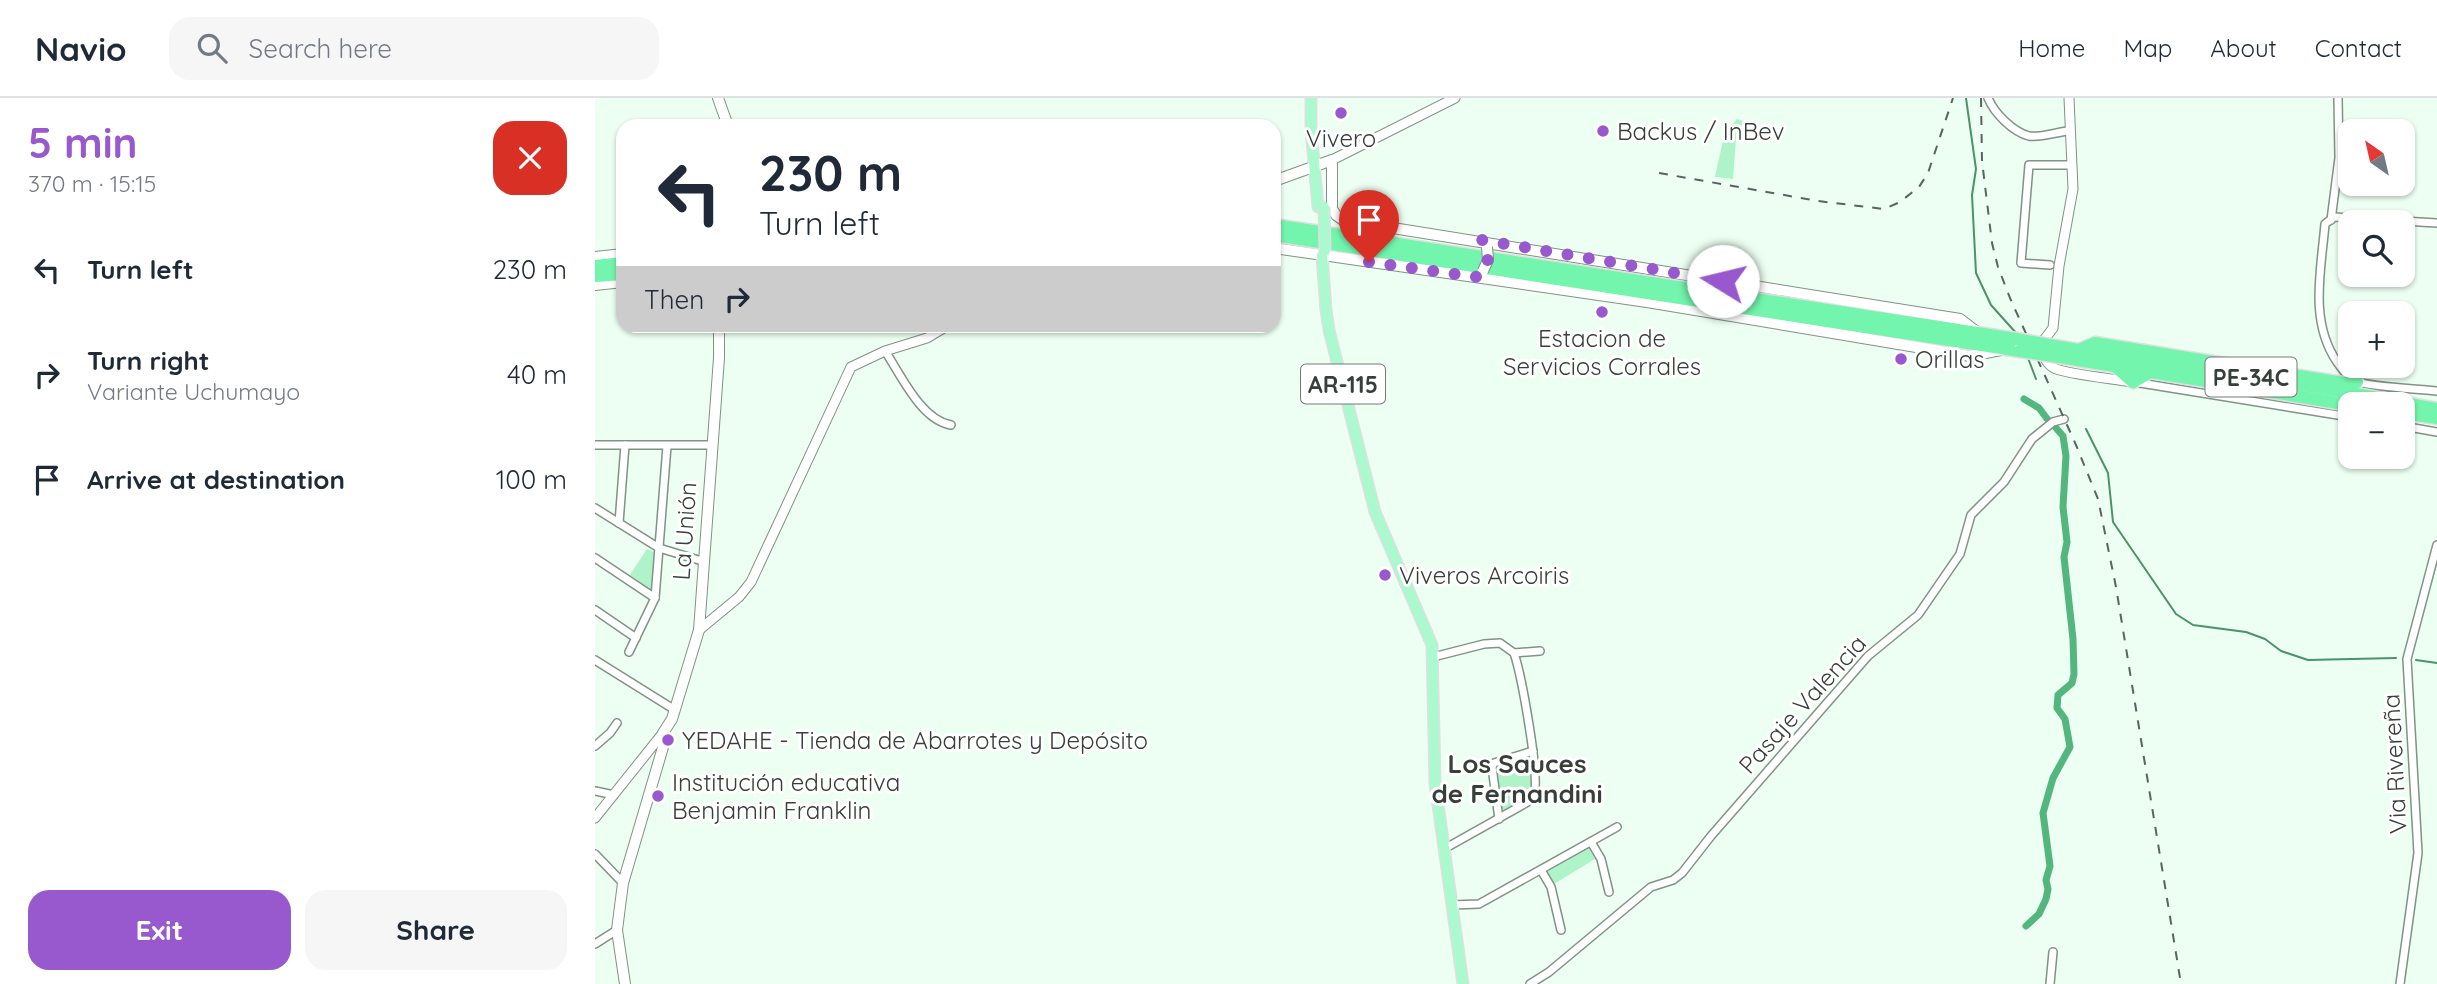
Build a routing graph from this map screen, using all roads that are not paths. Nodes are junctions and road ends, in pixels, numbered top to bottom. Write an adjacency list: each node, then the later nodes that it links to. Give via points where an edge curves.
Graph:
1 (718, 98): 7 (main road)
2 (1311, 98): 9 (main road, via 1312,148)
3 (1455, 98): 9 (street)
4 (1988, 98): 8 (street, via 2012,127 2031,136)
5 (2069, 98): 8 (street)
6 (2338, 98): 12 (street, via 2339,158)
7 (726, 119)
8 (2068, 131): 10 (street)
9 (1323, 163): 11 (main road); 16 (main road, via 1339,218); 18 (main road, bridge)
10 (2071, 165): 22 (street, via 2029,165 2021,263); 39 (street, via 2073,189 2053,328 2041,344 2046,360 2056,369)
11 (1281, 178)
12 (2331, 220): 13 (street); 40 (street, via 2325,225 2320,318 2327,348)
13 (2437, 223)
14 (1281, 226): 31 (highway, PE-34C)
15 (1281, 237): 33 (highway, PE-34C)
16 (1484, 244): 25 (main road, bridge, via 1488,260); 31 (main road, via 1959,319)
17 (1281, 249): 18 (main road)
18 (1322, 252): 25 (main road); 72 (main road, AR-115, via 1329,330 1375,512 1429,634)
19 (616, 255): 20 (main road)
20 (595, 257)
21 (616, 264): 23 (highway)
22 (2050, 265)
23 (595, 266)
24 (616, 274): 26 (highway)
25 (1480, 274): 33 (main road, via 1970,356)
26 (595, 276)
27 (616, 283): 28 (main road)
28 (595, 285)
29 (719, 333): 56 (main road, La Unión)
30 (935, 333): 35 (street)
31 (1980, 334): 32 (highway, PE-34C)
32 (2018, 345): 33 (highway, PE-34C); 36 (highway, PE-34C, bridge)
33 (2005, 349)
34 (2079, 350): 36 (highway, PE-34C); 40 (highway, via 2095,343); 41 (highway, PE-34C)
35 (885, 351): 52 (street, via 926,413); 67 (street, via 848,372 751,582)
36 (2066, 353): 37 (highway, PE-34C)
37 (2115, 366): 38 (highway, PE-34C); 39 (highway)
38 (2150, 372): 39 (highway); 45 (highway, PE-34C)
39 (2133, 382): 48 (street)
40 (2357, 382): 41 (highway, via 2342,391); 42 (street); 44 (highway)
41 (2334, 390): 43 (highway, PE-34C)
42 (2437, 391)
43 (2346, 392)
44 (2366, 392)
45 (2338, 403)
46 (2415, 405): 47 (highway, PE-34C)
47 (2437, 409)
48 (2338, 415)
49 (2415, 415): 50 (highway)
50 (2437, 418)
51 (2064, 419): 99 (street, Pasaje Valencia, via 2032,439 2004,482 1971,515 1960,554 1918,615 1868,656 1682,873 1651,887)
52 (951, 425)
53 (2415, 428): 54 (street)
54 (2437, 432)
55 (595, 445): 57 (street)
56 (712, 445): 58 (street); 64 (main road, La Unión)
57 (625, 446): 58 (street); 60 (street)
58 (667, 446): 62 (street)
59 (595, 508): 60 (street)
60 (619, 523): 62 (street)
61 (2437, 545): 101 (street, Via Rivereña, via 2407,659 2418,853)
62 (659, 548): 64 (street); 65 (street)
63 (595, 558): 65 (street)
64 (702, 561): 67 (main road, La Unión)
65 (655, 598): 68 (street)
66 (595, 610): 68 (street)
67 (699, 630): 76 (main road, La Unión)
68 (636, 638): 70 (street)
69 (1540, 651): 71 (street)
70 (629, 652)
71 (1514, 653): 72 (street, via 1500,643); 80 (street)
72 (1433, 657): 87 (main road, AR-115, via 1435,783)
73 (595, 660): 74 (street)
74 (611, 669): 75 (street); 76 (street)
75 (595, 670)
76 (675, 710): 78 (main road, La Unión)
77 (617, 723): 79 (street)
78 (663, 733): 82 (street); 90 (main road, La Unión, via 666,737)
79 (595, 746)
80 (1533, 751): 84 (street, via 1536,796); 84 (street, via 1492,767)
81 (595, 791): 82 (street)
82 (614, 795): 83 (street)
83 (595, 818)
84 (1499, 819): 87 (street)
85 (1617, 827): 86 (street)
86 (1591, 842): 89 (street); 91 (street, via 1601,859)
87 (1444, 849): 92 (main road, AR-115)
88 (595, 854): 90 (street)
89 (1541, 870): 92 (street, via 1479,904); 94 (street, via 1551,887)
90 (623, 883): 93 (main road, La Unión)
91 (1609, 892)
92 (1453, 905): 98 (main road, AR-115)
93 (617, 930): 95 (street); 97 (main road, La Unión)
94 (1561, 930)
95 (595, 944)
96 (2053, 952): 100 (street)
97 (625, 984)
98 (1463, 984)
99 (1530, 984)
100 (2050, 984)
101 (2400, 984)

